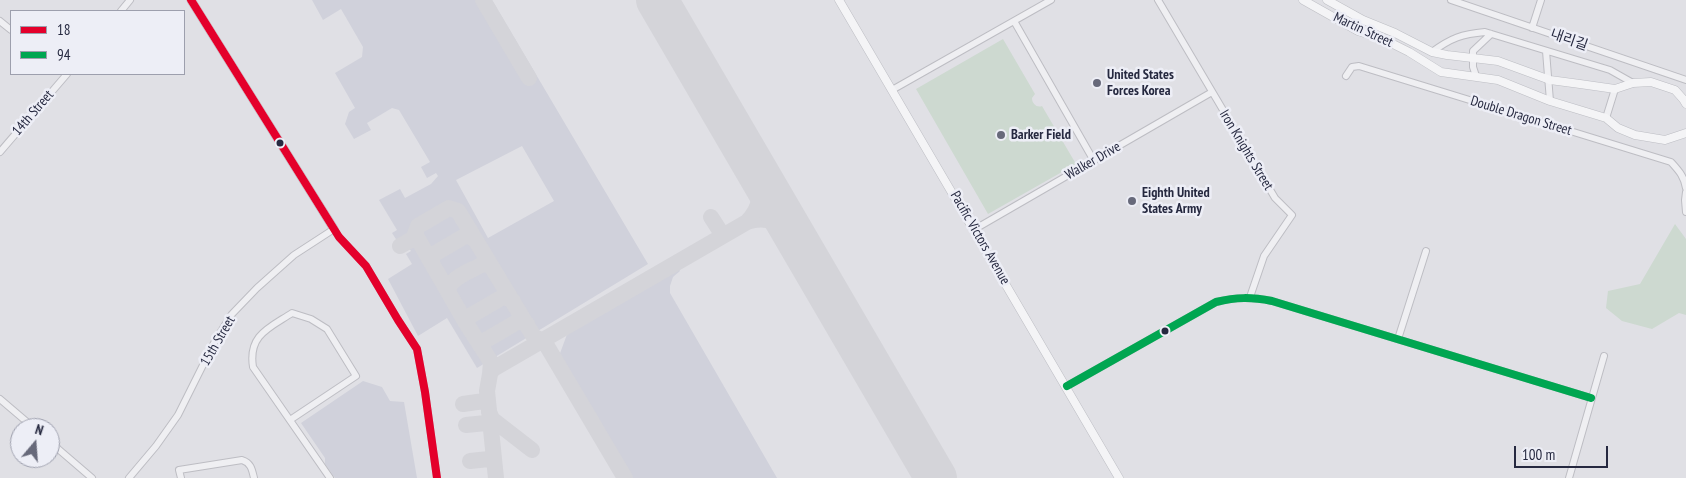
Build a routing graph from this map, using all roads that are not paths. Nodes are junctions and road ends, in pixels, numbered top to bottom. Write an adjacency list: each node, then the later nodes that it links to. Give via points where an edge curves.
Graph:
1 (130, 0): 10 (street)
2 (191, 0): 36 (main road)
3 (839, 0): 26 (main road, Pacific Victors Avenue)
4 (1051, 0): 12 (street)
5 (1158, 0): 27 (street, Iron Knights Street)
6 (1303, 0): 21 (main road, Martin Street, via 1358,31 1409,52 1441,72)
7 (1327, 0): 17 (main road, Martin Street)
8 (1451, 0): 13 (street, 내리길)
9 (1541, 0): 13 (street)
10 (122, 10)
11 (0, 21): 14 (street)
12 (1014, 21): 26 (street); 33 (street)
13 (1532, 28): 23 (street, 내리길)
14 (10, 29)
15 (1492, 34): 16 (street); 17 (street, via 1464,34); 18 (street, via 1473,51)
16 (1545, 51): 22 (street); 24 (street, via 1610,70)
17 (1432, 52): 18 (main road, Martin Street)
18 (1472, 57): 21 (street); 22 (main road, Martin Street, via 1498,61)
19 (64, 75): 32 (street, 14th Street)
20 (1346, 76): 34 (street, Double Dragon Street, via 1352,68 1359,66 1671,162 1684,179)
21 (1476, 76): 28 (main road, Martin Street, via 1498,80)
22 (1550, 80): 25 (main road, Martin Street); 28 (street)
23 (1686, 80)
24 (1633, 83): 25 (main road); 29 (main road, via 1651,82 1675,90)
25 (1615, 89): 30 (street)
26 (892, 90): 37 (main road, Pacific Victors Avenue)
27 (1212, 92): 33 (street, Walker Drive); 39 (street, Iron Knights Street, via 1275,198 1292,215 1264,256)
28 (1550, 101): 30 (main road, Martin Street)
29 (1686, 104)
30 (1606, 118): 31 (main road, Martin Street, via 1618,128 1652,139 1665,140)
31 (1686, 133)
32 (0, 152)
33 (1094, 160): 37 (street, Walker Drive)
34 (1686, 190): 35 (street, Double Dragon Street)
35 (1686, 212)
36 (334, 229): 49 (street, 15th Street, via 294,255 232,314 178,415); 53 (street, via 366,266 417,349)
37 (975, 229): 42 (main road, Pacific Victors Avenue)
38 (1426, 251): 40 (street)
39 (1250, 297): 40 (street); 42 (street, via 1216,302)
40 (1398, 339): 43 (street)
41 (1604, 356): 43 (street)
42 (1067, 386): 54 (main road, Pacific Victors Avenue)
43 (1591, 398): 55 (street)
44 (0, 399): 45 (street)
45 (22, 418)
46 (290, 420): 46 (street, via 356,376 327,329 292,313 255,340 251,356 253,367); 52 (street)
47 (60, 451): 48 (street)
48 (92, 478)
49 (129, 478)
50 (181, 478): 51 (street, via 180,470 242,460 251,466)
51 (254, 478)
52 (330, 478)
53 (437, 478)
54 (1119, 478)
55 (1570, 478)

